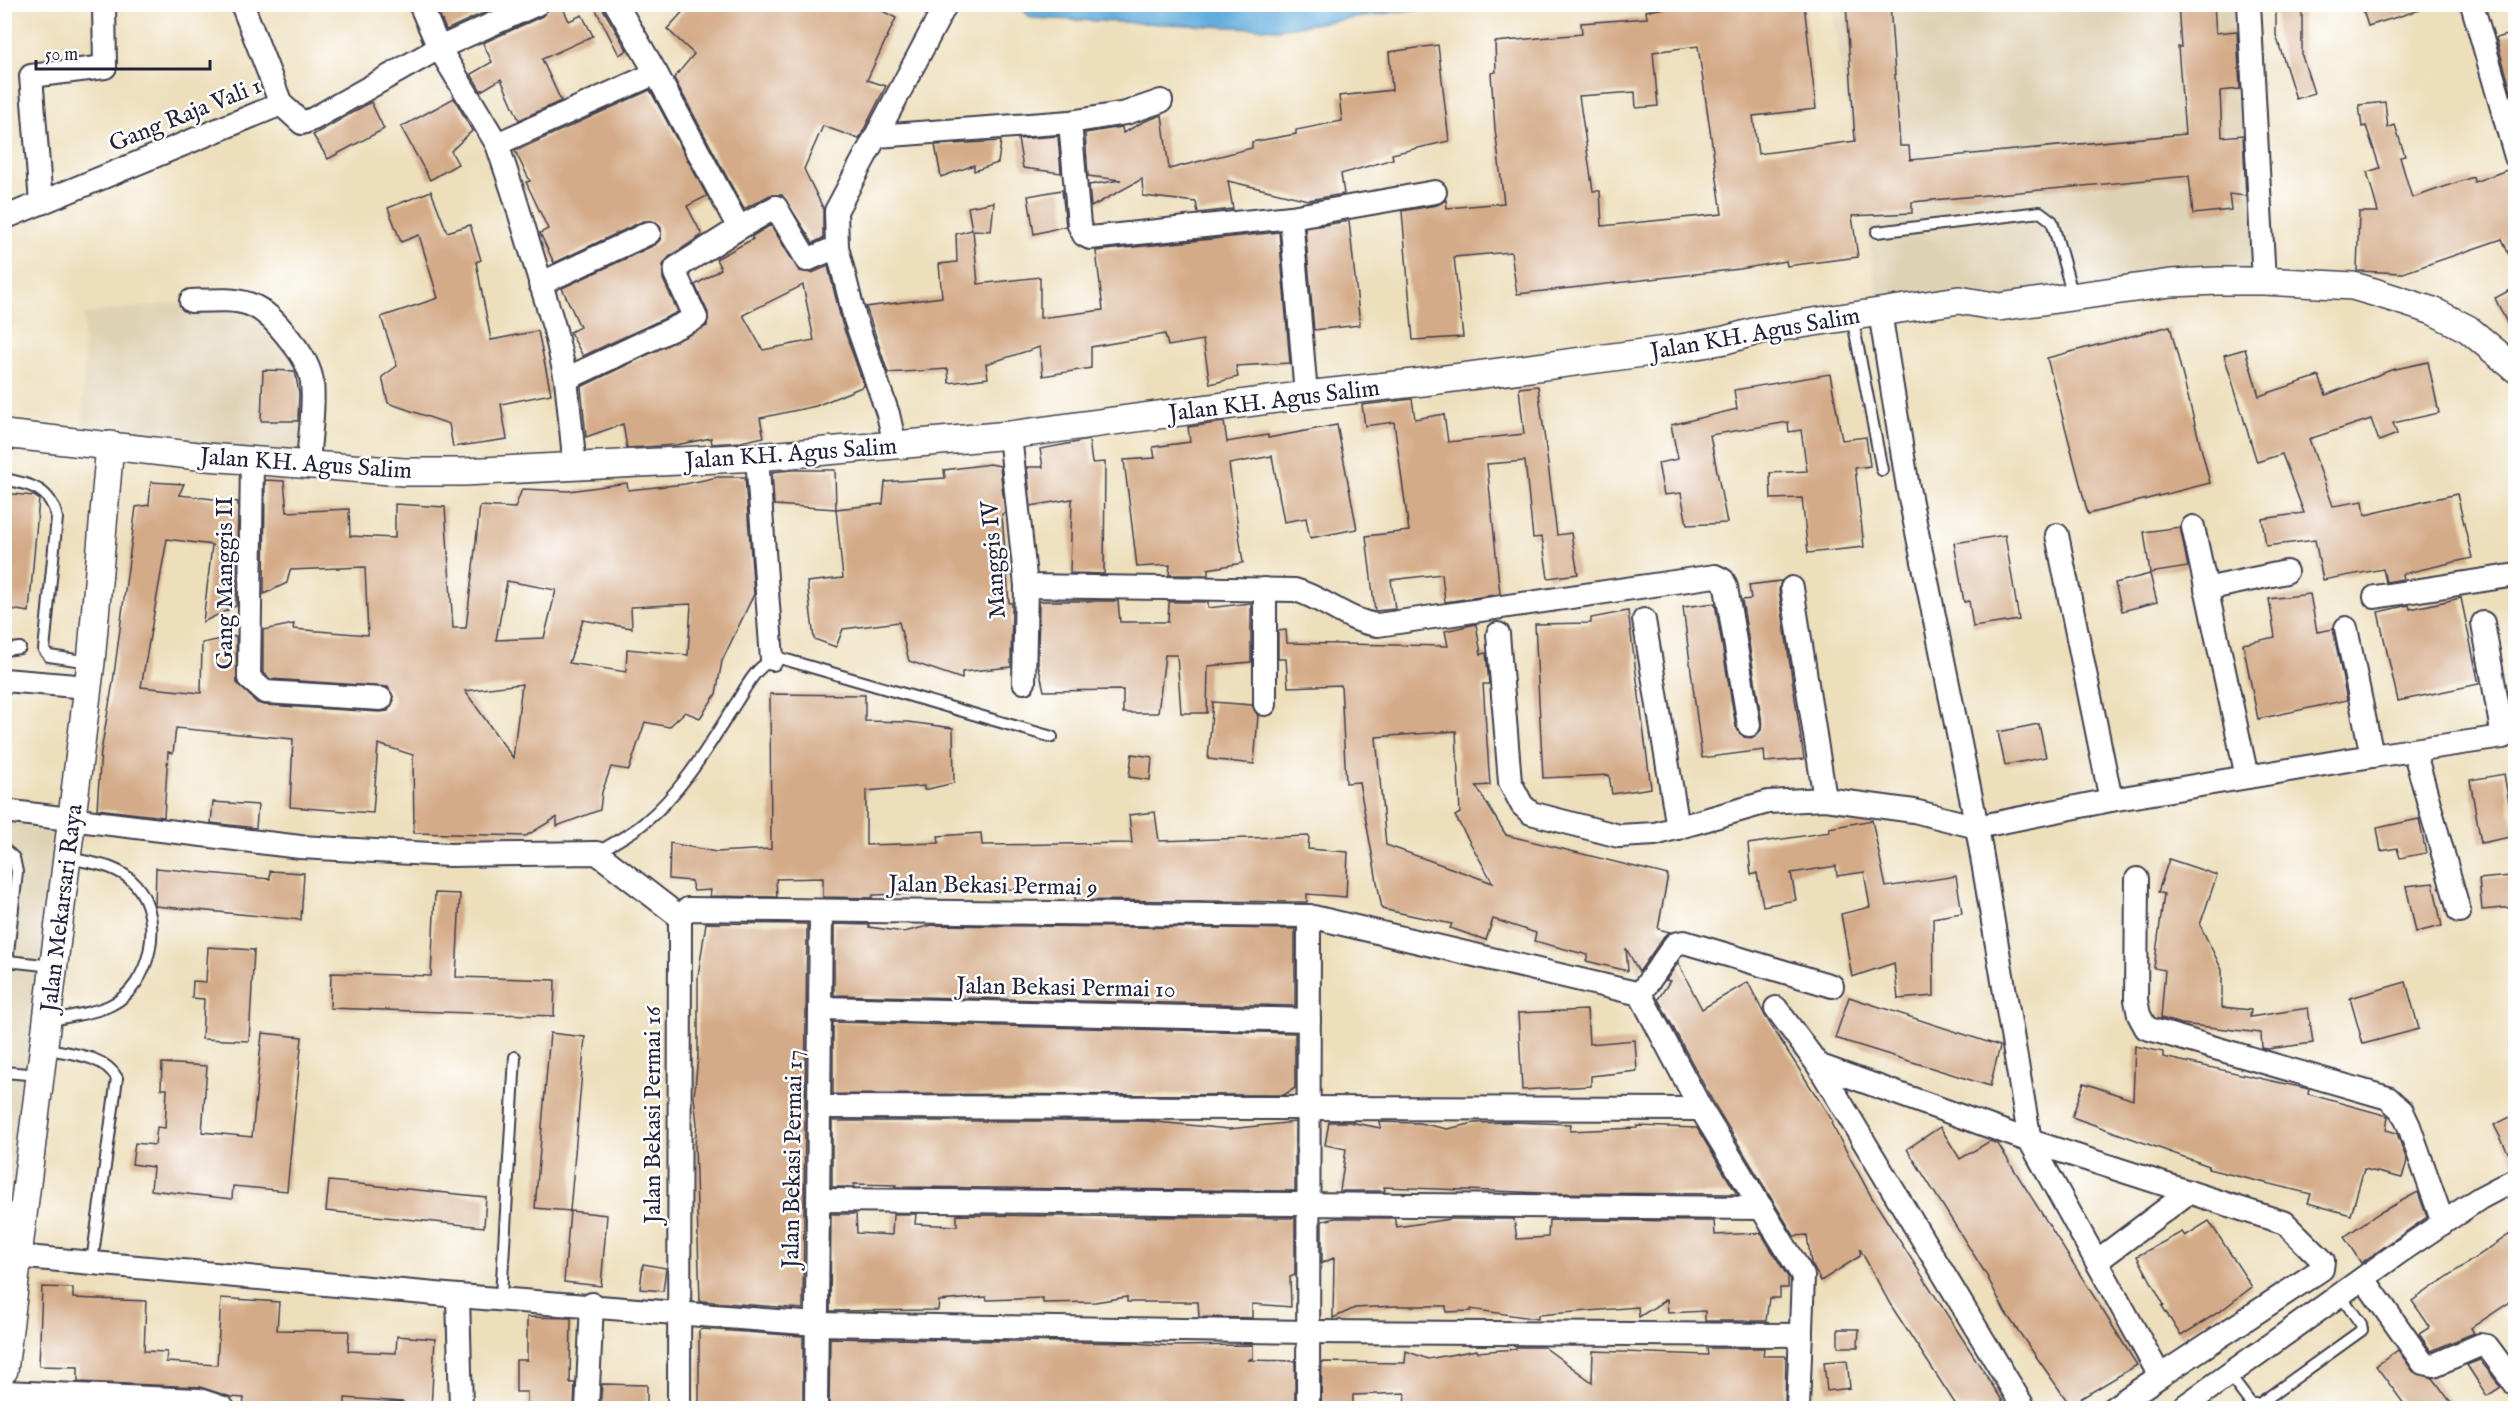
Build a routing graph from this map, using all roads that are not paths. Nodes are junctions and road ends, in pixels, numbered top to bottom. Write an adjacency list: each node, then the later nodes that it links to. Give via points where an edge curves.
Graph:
1 (104, 4): 18 (street, via 105,67 31,76)
2 (242, 4): 12 (street)
3 (420, 4): 9 (street)
4 (537, 4): 9 (street)
5 (616, 4): 10 (street)
6 (946, 4): 14 (street)
7 (2249, 4): 25 (street)
8 (2472, 4): 16 (street)
9 (439, 48): 12 (street, Gang Raja Vali 1, via 396,75 302,123); 15 (street)
10 (656, 73): 15 (street); 21 (street)
11 (1161, 101): 13 (street, via 1126,113)
12 (281, 104): 18 (street, Gang Raja Vali 1)
13 (1070, 122): 14 (street); 19 (street, via 1079,225 1090,238)
14 (878, 136): 24 (street, via 836,211)
15 (497, 144): 26 (street)
16 (2516, 157)
17 (1435, 192): 19 (street)
18 (41, 203): 20 (street, Gang Raja Vali 1)
19 (1291, 217): 33 (street)
20 (4, 218)
21 (739, 228): 24 (street, via 776,207 807,260); 32 (street, via 676,268 696,318)
22 (1877, 232): 27 (lane, via 2040,212 2052,221)
23 (648, 233): 26 (street)
24 (837, 247): 37 (street)
25 (2264, 281): 27 (street, Jalan KH. Agus Salim, via 2171,284); 31 (street, Jalan KH. Agus Salim, via 2352,286 2377,293 2433,311 2469,329)
26 (540, 284): 32 (street)
27 (2073, 296): 29 (street, Jalan KH. Agus Salim, via 1999,307 1959,300)
28 (191, 301): 40 (street, via 233,300 258,306 275,320 304,357 312,382)
29 (1880, 312): 30 (street, Jalan KH. Agus Salim); 75 (street, via 1908,488)
30 (1851, 314): 33 (street, Jalan KH. Agus Salim, via 1681,348); 42 (lane)
31 (2510, 357)
32 (566, 380): 41 (street)
33 (1306, 395): 35 (street, Jalan KH. Agus Salim)
34 (4, 434): 36 (street, Jalan KH. Agus Salim)
35 (1010, 435): 37 (street, Jalan KH. Agus Salim); 48 (street, Manggis IV)
36 (110, 445): 39 (street, Jalan KH. Agus Salim); 60 (street, Jalan Mekarsari Raya)
37 (895, 445): 38 (street, Jalan KH. Agus Salim)
38 (757, 457): 41 (street, Jalan KH. Agus Salim); 59 (street)
39 (252, 460): 40 (street, Jalan KH. Agus Salim); 63 (street, Gang Manggis II, via 249,678 265,692)
40 (308, 466): 41 (street, Jalan KH. Agus Salim, via 404,472)
41 (572, 467)
42 (1882, 470)
43 (4, 479): 60 (lane, via 38,486 55,506 44,650)
44 (2193, 527): 51 (street)
45 (2057, 535): 72 (street)
46 (2286, 572): 51 (street)
47 (2516, 575): 52 (street)
48 (1026, 586): 50 (street); 62 (street, Manggis IV)
49 (1792, 588): 71 (street)
50 (1265, 589): 64 (street); 65 (street, via 1309,593 1359,620 1378,625 1719,577 1726,587)
51 (2206, 589): 70 (street)
52 (2375, 597)
53 (1644, 620): 76 (street)
54 (2483, 624): 67 (street)
55 (2346, 628): 69 (street)
56 (1498, 634): 76 (street, via 1510,782 1522,805 1531,813 1619,836)
57 (20, 648): 58 (lane)
58 (4, 650)
59 (772, 659): 66 (lane, via 780,658); 78 (lane, via 754,675 675,792 643,824)
60 (90, 675): 61 (street); 74 (street, Jalan Mekarsari Raya)
61 (4, 680)
62 (1024, 682)
63 (381, 699)
64 (1265, 704)
65 (1749, 725)
66 (1052, 737)
67 (2509, 737): 68 (street)
68 (2414, 750): 69 (street); 82 (street)
69 (2372, 756): 70 (street)
70 (2247, 777): 72 (street)
71 (1825, 799): 75 (street, via 1914,811); 76 (street, via 1768,802)
72 (2111, 800): 75 (street)
73 (4, 811): 74 (street)
74 (72, 818): 78 (street, via 300,847 450,855); 79 (street, Jalan Mekarsari Raya)
75 (1977, 827): 102 (street)
76 (1678, 828)
77 (4, 849): 85 (lane, via 14,858 17,872)
78 (597, 853): 84 (street)
79 (68, 858): 86 (street, Jalan Mekarsari Raya); 93 (lane, via 110,866 136,885 149,911 152,950 133,988 111,1006)
80 (2137, 879): 108 (street, via 2136,999 2146,1028 2388,1098 2402,1111 2409,1126)
81 (822, 911): 83 (street, Jalan Bekasi Permai 9); 84 (street, Jalan Bekasi Permai 9, via 688,909); 90 (street, Jalan Bekasi Permai 17)
82 (2459, 911)
83 (1309, 916): 89 (street, Jalan Bekasi Permai 9); 92 (street)
84 (680, 917): 117 (street, Jalan Bekasi Permai 16)
85 (8, 961): 86 (lane); 88 (lane)
86 (54, 966): 93 (street, Jalan Mekarsari Raya)
87 (1832, 986): 89 (street, via 1678,942)
88 (4, 989)
89 (1640, 994): 101 (street)
90 (820, 1008): 92 (street, Jalan Bekasi Permai 10); 99 (street, Jalan Bekasi Permai 17)
91 (1776, 1008): 96 (street)
92 (1309, 1020): 100 (street)
93 (48, 1021): 94 (street, Jalan Mekarsari Raya)
94 (44, 1048): 98 (street, Jalan Mekarsari Raya); 111 (lane, via 96,1059 111,1068 117,1078)
95 (515, 1057): 115 (lane)
96 (1818, 1065): 102 (street); 135 (street)
97 (4, 1072): 98 (lane)
98 (41, 1075): 109 (street, Jalan Mekarsari Raya)
99 (820, 1107): 100 (street); 105 (street, Jalan Bekasi Permai 17)
100 (1309, 1108): 101 (street); 106 (street)
101 (1701, 1109): 107 (street)
102 (2030, 1141): 104 (street); 110 (street)
103 (2516, 1179): 108 (street)
104 (2189, 1192): 110 (street); 124 (street, via 2285,1223 2324,1265)
105 (819, 1200): 106 (street); 118 (street, Jalan Bekasi Permai 17)
106 (1309, 1206): 107 (street); 119 (street)
107 (1762, 1208): 120 (street, via 1803,1276)
108 (2443, 1223): 112 (street)
109 (11, 1255): 111 (street); 121 (street, Jalan Mekarsari Raya)
110 (2097, 1261): 124 (street)
111 (92, 1262): 113 (street)
112 (2364, 1279): 114 (street); 125 (street, via 2423,1363 2434,1365 2480,1345 2487,1346)
113 (458, 1296): 115 (street); 129 (street)
114 (2341, 1296): 123 (street); 123 (lane, via 2362,1330 2259,1404 2252,1404)
115 (501, 1297): 116 (street)
116 (592, 1304): 117 (street); 130 (street)
117 (680, 1313): 118 (street); 131 (street, Jalan Bekasi Permai 16)
118 (817, 1324): 119 (street); 132 (street, Jalan Bekasi Permai 17)
119 (1308, 1332): 120 (street); 133 (street)
120 (1801, 1335): 134 (street)
121 (5, 1364): 122 (street, Jalan Mekarsari Raya)
122 (4, 1370)
123 (2229, 1375): 127 (street)
124 (2160, 1376): 136 (street)
125 (2515, 1384)
126 (4, 1392): 128 (street, via 199,1400)
127 (2195, 1405)
128 (223, 1408)
129 (461, 1408)
130 (587, 1408)
131 (679, 1408)
132 (816, 1408)
133 (1308, 1408)
134 (1798, 1408)
135 (2024, 1408)
136 (2113, 1408)

